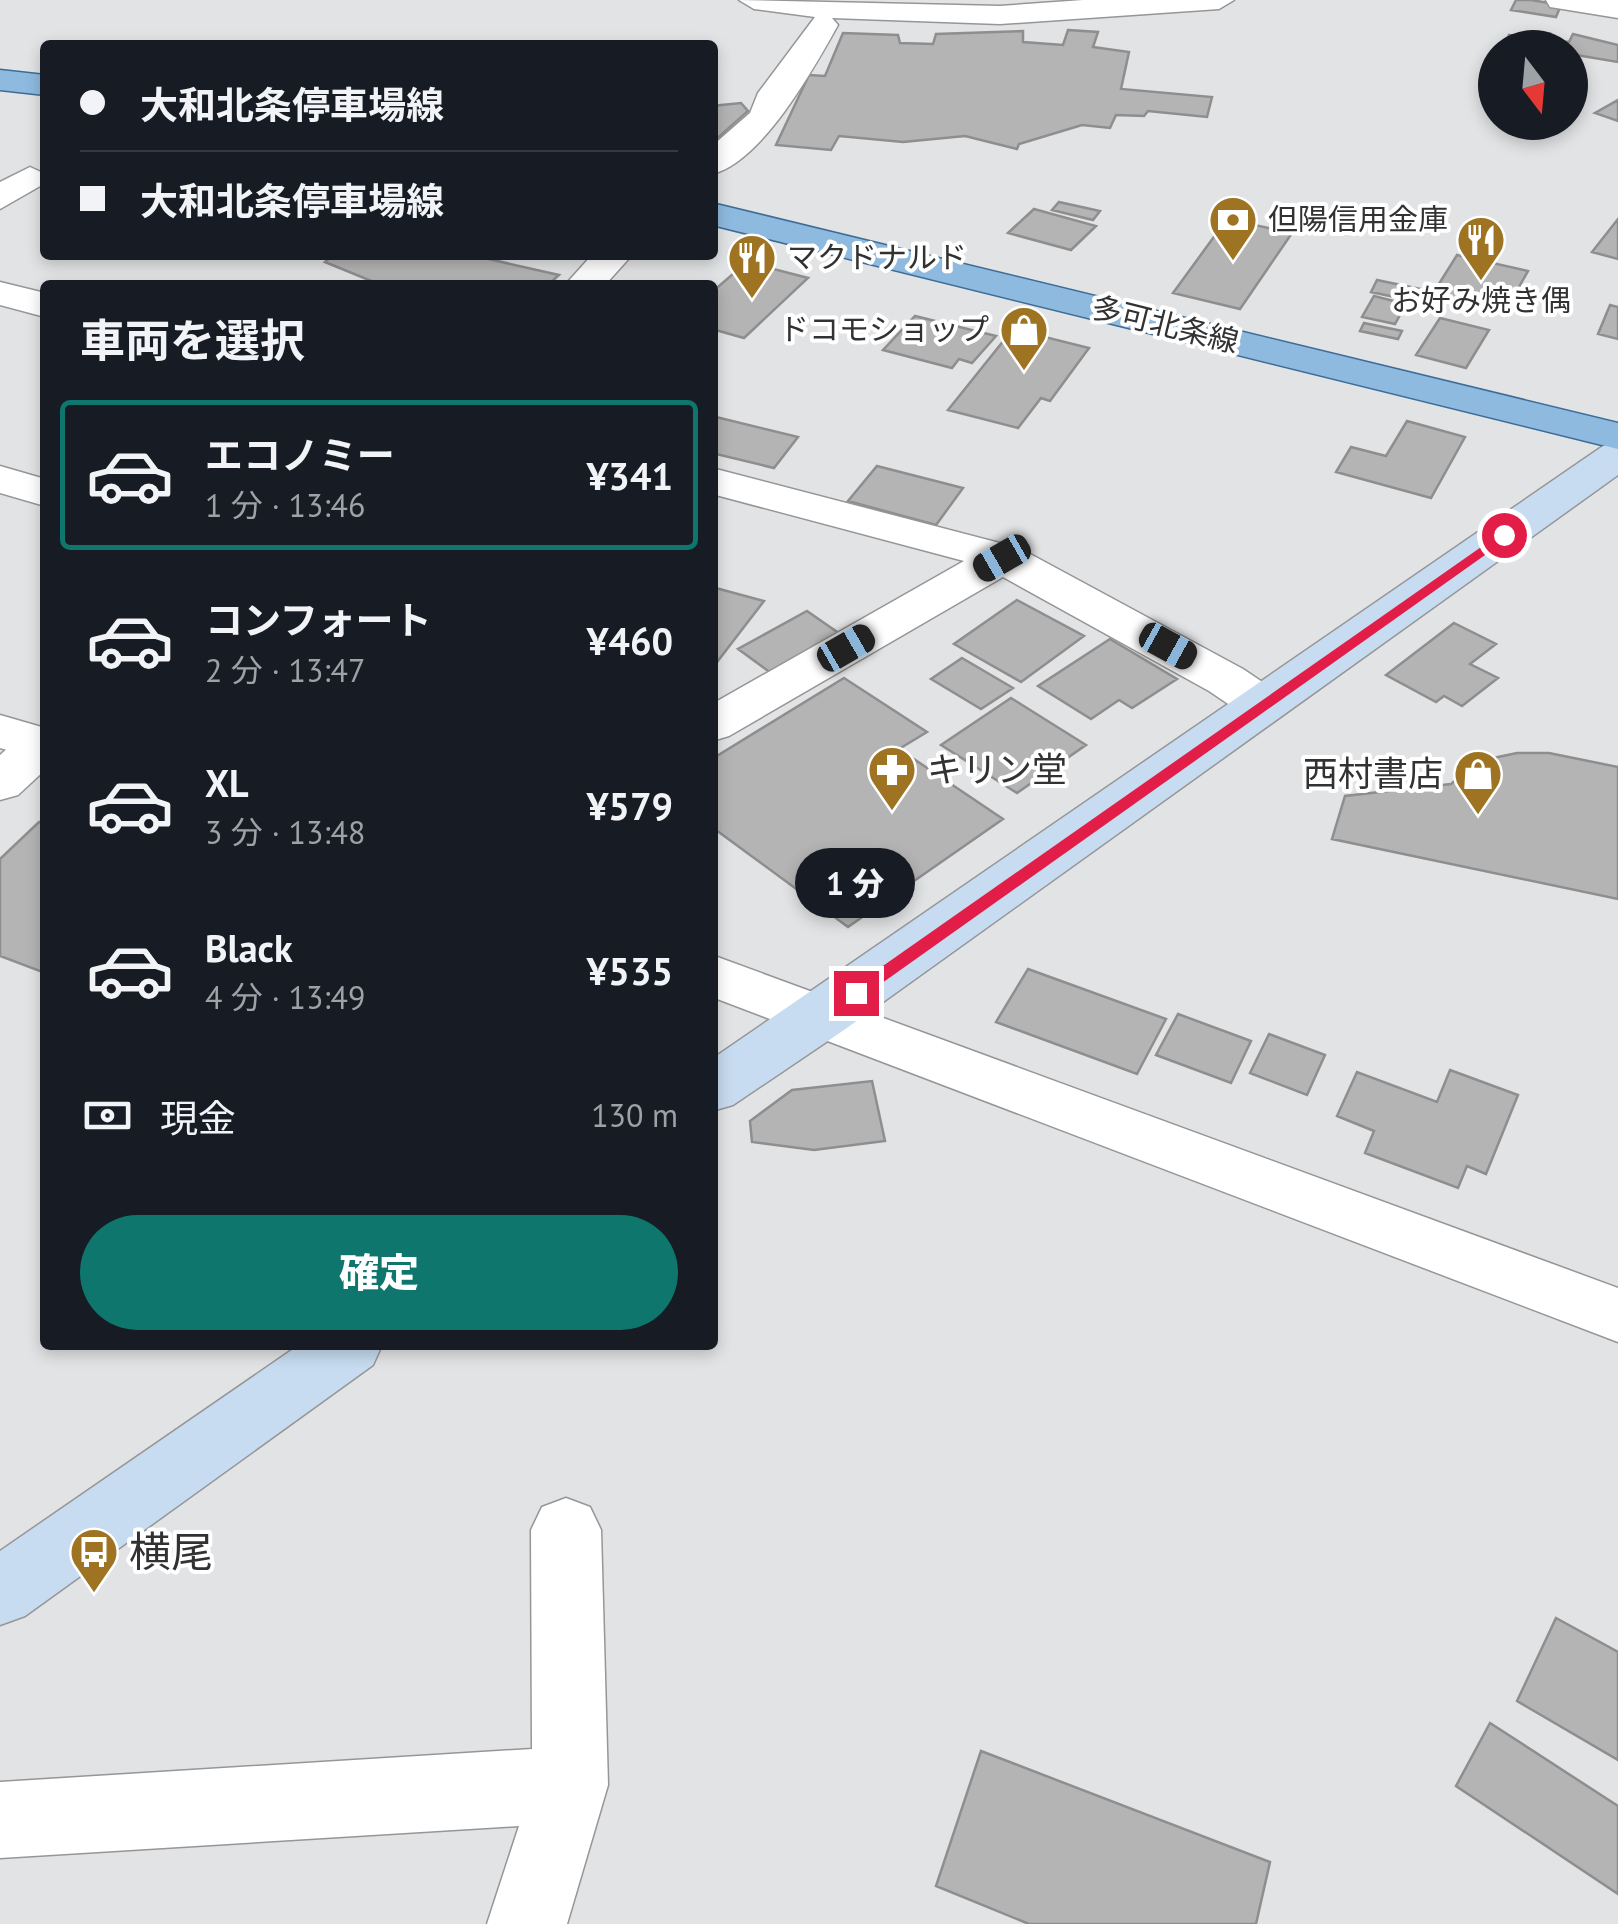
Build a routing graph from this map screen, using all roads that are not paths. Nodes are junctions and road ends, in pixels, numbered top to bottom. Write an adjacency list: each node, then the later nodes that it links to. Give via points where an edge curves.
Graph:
1 (754, 0): 2 (street, via 1000,15)
2 (1219, 0)
3 (1560, 0): 4 (street)
4 (1618, 9)
5 (822, 24): 8 (street, via 796,70 774,92 765,118)
6 (0, 80): 7 (main road)
7 (40, 84)
8 (718, 159)
9 (30, 178): 10 (street)
10 (0, 198)
11 (718, 215): 16 (main road, 多可北条線)
12 (608, 260): 13 (street)
13 (589, 280)
14 (0, 294): 15 (street)
15 (40, 304)
16 (1618, 436)
17 (1618, 454): 23 (main road)
18 (0, 479): 20 (street)
19 (718, 482): 21 (street)
20 (40, 491)
21 (1002, 558): 22 (street); 23 (street)
22 (726, 705)
23 (1264, 705): 27 (main road)
24 (33, 741): 25 (street)
25 (0, 783)
26 (718, 977): 27 (street)
27 (824, 1016): 28 (main road); 29 (street)
28 (718, 1085)
29 (1618, 1315)
30 (343, 1350): 32 (main road)
31 (566, 1530): 33 (street)
32 (0, 1592)
33 (570, 1785): 34 (street); 35 (street)
34 (0, 1820)
35 (526, 1924)

